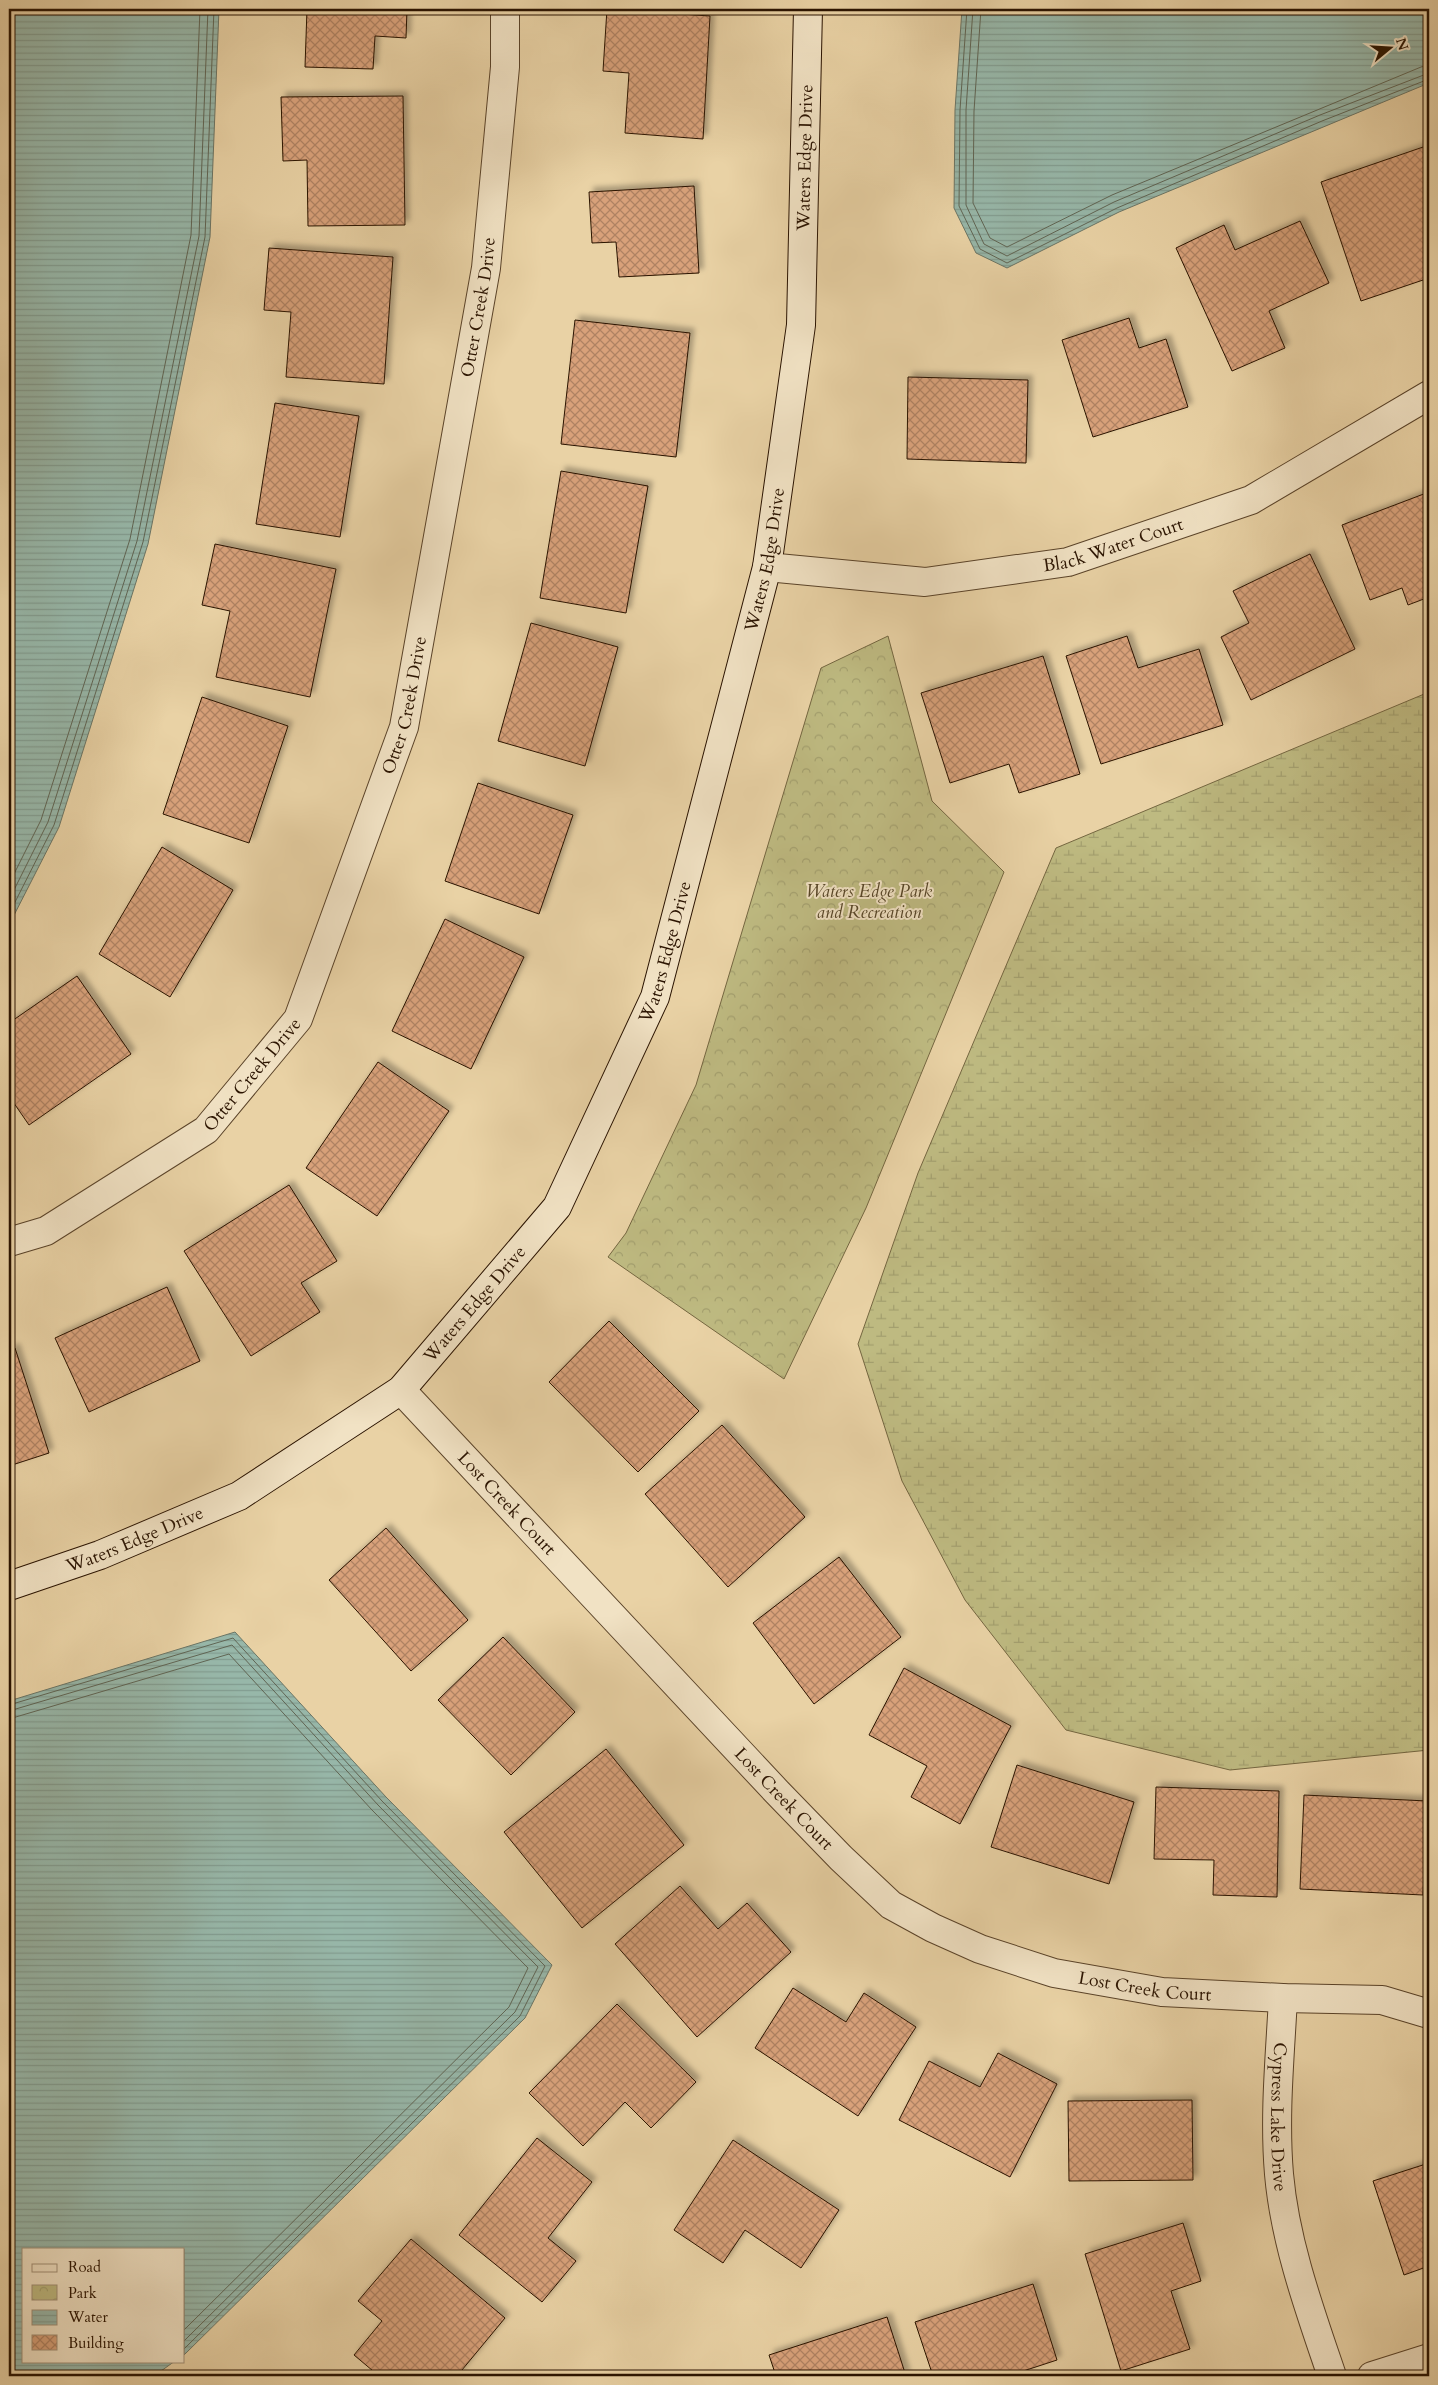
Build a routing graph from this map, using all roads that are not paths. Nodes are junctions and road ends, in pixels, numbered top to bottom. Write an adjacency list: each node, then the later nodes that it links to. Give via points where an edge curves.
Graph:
1 (505, 9): 5 (street, Otter Creek Drive, via 504,67 486,268 404,727 298,1019 206,1130 46,1231)
2 (808, 9): 4 (street, Waters Edge Drive, via 801,325)
3 (1429, 395): 4 (street, Black Water Court, via 1251,500 1068,562 925,582)
4 (767, 567): 6 (street, Waters Edge Drive, via 655,998 557,1206)
5 (9, 1242)
6 (401, 1390): 7 (street, Waters Edge Drive, via 239,1496 100,1555); 8 (street, Lost Creek Court, via 777,1792 891,1905 980,1949 1054,1973 1162,1992)
7 (9, 1586)
8 (1283, 1998): 9 (street, via 1382,2000); 11 (street, Cypress Lake Drive, via 1276,2113 1279,2175 1294,2254)
9 (1429, 2014)
10 (1429, 2358): 12 (street)
11 (1332, 2376)
12 (1372, 2376)

